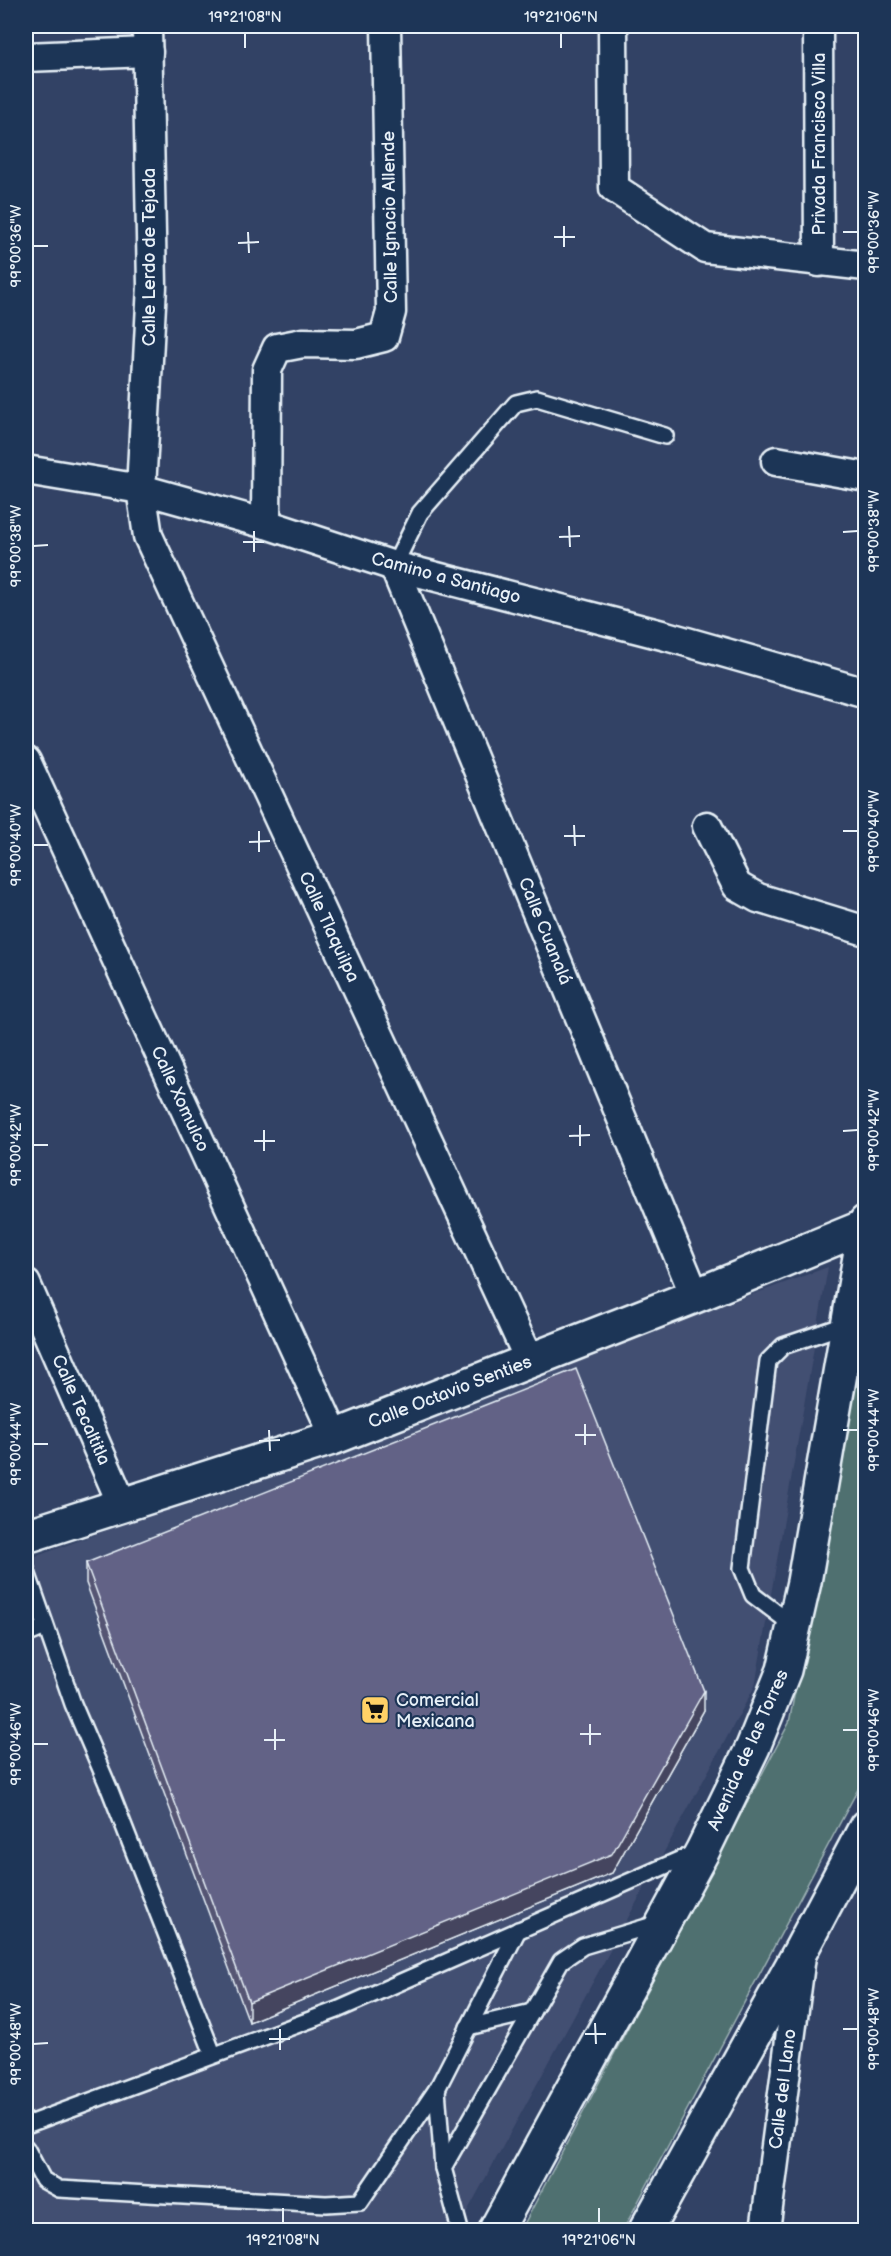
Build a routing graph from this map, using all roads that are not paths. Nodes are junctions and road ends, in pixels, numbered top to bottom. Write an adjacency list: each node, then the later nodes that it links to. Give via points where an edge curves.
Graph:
1 (386, 26): 13 (street, Calle Ignacio Allende, via 391,312 384,337 356,344 303,343 277,348 267,370)
2 (613, 26): 6 (street, via 614,188 705,248)
3 (818, 26): 6 (street, Privada Francisco Villa)
4 (147, 39): 5 (street); 12 (street, Calle Lerdo de Tejada, via 152,286)
5 (26, 57)
6 (819, 262): 7 (street)
7 (866, 266)
8 (664, 436): 14 (lane, via 537,398 516,403 420,513)
9 (776, 461): 11 (street)
10 (26, 470): 12 (street, Camino a Santiago)
11 (866, 477)
12 (141, 489): 13 (street, Camino a Santiago); 23 (street, Calle Tlaquilpa, via 148,536)
13 (266, 524): 14 (street, Camino a Santiago)
14 (394, 566): 15 (street, Camino a Santiago, via 666,636); 21 (street, Calle Cuanalá)
15 (866, 693)
16 (26, 761): 24 (street, Calle Xomulco)
17 (707, 826): 18 (street, via 737,886 758,898)
18 (866, 931)
19 (865, 1225): 21 (main road, Calle Octavio Senties); 22 (main road, Avenida de las Torres)
20 (26, 1284): 25 (street, Calle Tecaltitla)
21 (695, 1296): 23 (main road, Calle Octavio Senties)
22 (848, 1324): 28 (main road, Avenida de las Torres); 28 (lane, via 783,1346 768,1361 742,1568 753,1595)
23 (530, 1361): 24 (main road, Calle Octavio Senties)
24 (335, 1437): 25 (main road, Calle Octavio Senties)
25 (122, 1504): 26 (main road, Calle Octavio Senties)
26 (26, 1536)
27 (26, 1569): 29 (lane)
28 (794, 1626): 32 (main road, Avenida de las Torres, via 784,1670 753,1747)
29 (45, 1628): 30 (lane); 38 (lane)
30 (26, 1635)
31 (866, 1827): 35 (main road)
32 (703, 1850): 33 (main road, Avenida de las Torres); 34 (lane)
33 (663, 1922): 36 (lane, via 583,1946 561,1961); 44 (main road, Avenida de las Torres)
34 (519, 1930): 37 (lane); 38 (lane, via 337,2010)
35 (802, 1947): 45 (main road); 46 (street, Calle del Llano)
36 (532, 2012): 37 (lane); 42 (lane)
37 (468, 2027): 39 (lane)
38 (213, 2054): 40 (lane)
39 (437, 2089): 41 (lane, via 360,2202 326,2204 59,2189 43,2180); 42 (lane)
40 (26, 2125)
41 (26, 2148)
42 (442, 2168): 43 (lane)
43 (460, 2230)
44 (496, 2230)
45 (646, 2230)
46 (765, 2230)

